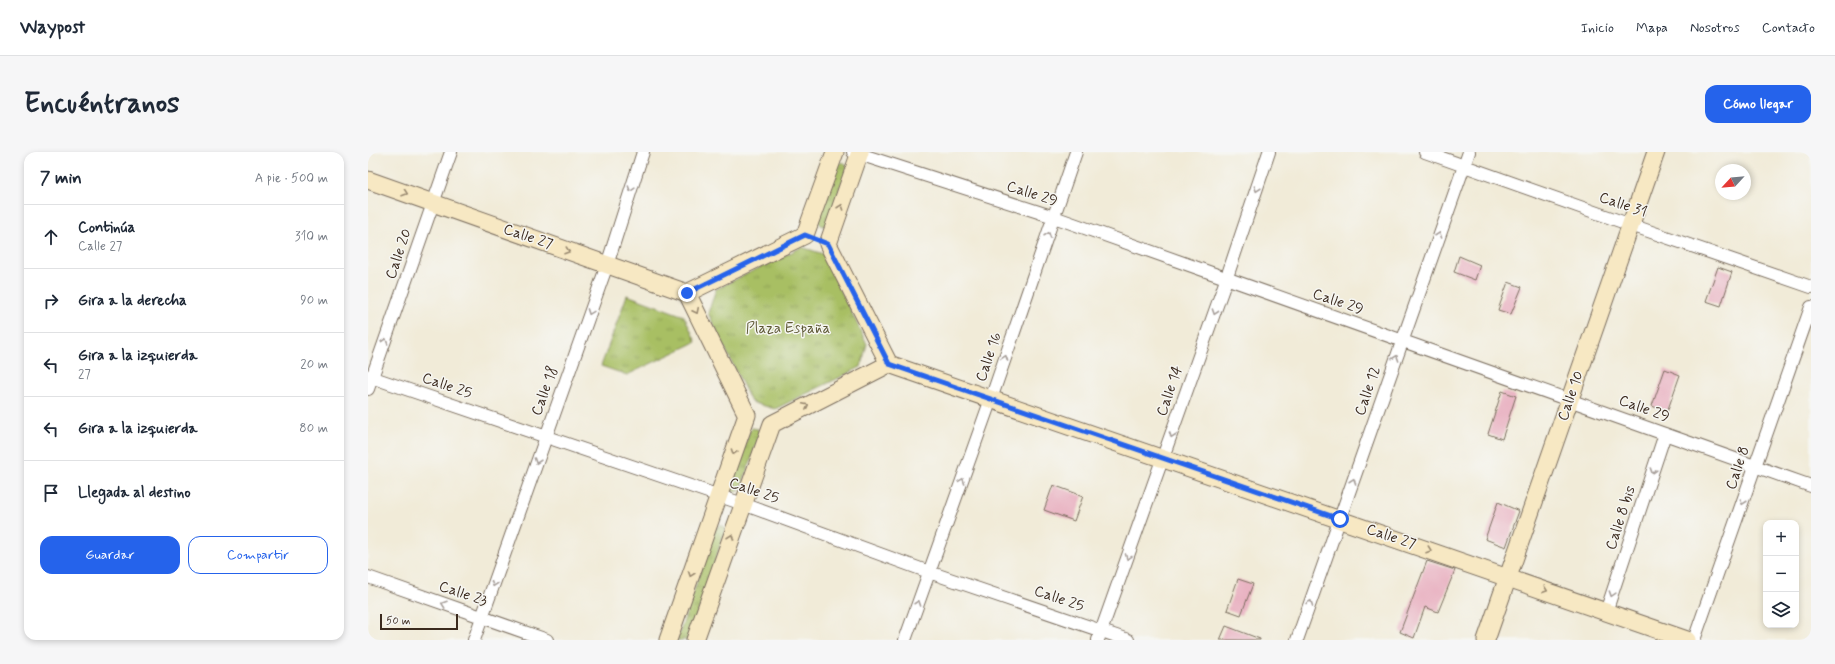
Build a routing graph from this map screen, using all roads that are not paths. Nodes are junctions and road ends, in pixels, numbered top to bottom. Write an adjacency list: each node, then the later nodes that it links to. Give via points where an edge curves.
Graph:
1 (451, 152): 12 (street, Calle 20)
2 (644, 152): 17 (street, Calle 18, one-way to 17)
3 (835, 152): 15 (street)
4 (1076, 152): 13 (street, Calle 16)
5 (1269, 152): 18 (street, Calle 14, one-way to 18)
6 (1425, 152): 10 (street, Calle 31)
7 (1469, 152): 10 (street, Calle 12)
8 (1656, 152): 14 (street, Calle 10)
9 (857, 153): 13 (street, Calle 29); 16 (street, one-way to 9)
10 (1464, 166): 14 (street, Calle 31); 22 (street, Calle 12, one-way to 10)
11 (368, 180): 12 (street, Calle 27, one-way to 12)
12 (434, 203): 17 (street, Calle 27, one-way to 17); 24 (street, Calle 20, one-way to 12)
13 (1054, 217): 18 (street, Calle 29); 25 (street, Calle 16, one-way to 13)
14 (1631, 225): 19 (street, Calle 31); 26 (street, Calle 10)
15 (805, 235): 16 (street); 20 (street)
16 (828, 244): 23 (street)
17 (607, 265): 20 (street, Calle 27); 30 (street, Calle 18, one-way to 30)
18 (1226, 280): 22 (street, Calle 29); 31 (street, Calle 14, one-way to 31)
19 (1811, 287)
20 (687, 293): 27 (street, one-way to 27)
21 (1811, 307): 32 (street, Calle 8)
22 (1402, 342): 26 (street, Calle 29); 36 (street, Calle 12, one-way to 22)
23 (889, 364): 25 (street, Calle 27); 28 (street, one-way to 23)
24 (369, 381): 30 (street, Calle 25)
25 (991, 399): 31 (street, Calle 27); 37 (street, Calle 16, one-way to 25)
26 (1570, 400): 29 (street, Calle 29); 39 (street, Calle 10)
27 (746, 415): 28 (street); 34 (street, one-way to 34)
28 (772, 424): 35 (street)
29 (1665, 434): 32 (street, Calle 29); 40 (street, Calle 8 bis, one-way to 40)
30 (546, 436): 34 (street, Calle 25); 41 (street, Calle 18, one-way to 41)
31 (1164, 458): 36 (street, Calle 27); 42 (street, Calle 14, one-way to 42)
32 (1756, 466): 33 (street, Calle 29); 52 (street, Calle 8, one-way to 52)
33 (1811, 486)
34 (718, 496): 35 (street, Calle 25); 45 (street, one-way to 45)
35 (743, 504): 37 (street, Calle 25); 46 (street, one-way to 35)
36 (1340, 519): 39 (street, Calle 27, one-way to 39); 49 (street, Calle 12, one-way to 36)
37 (929, 572): 42 (street, Calle 25); 47 (street, Calle 16, one-way to 37)
38 (368, 577): 41 (street, Calle 23, one-way to 38)
39 (1508, 577): 40 (street, Calle 27, one-way to 40); 50 (street, Calle 10)
40 (1606, 612): 51 (street, Calle 27)
41 (482, 617): 43 (street, Calle 18); 44 (street, Calle 23)
42 (1100, 635): 48 (street, Calle 25)
43 (474, 640)
44 (547, 640)
45 (668, 640)
46 (695, 640)
47 (905, 640)
48 (1128, 640)
49 (1297, 640)
50 (1486, 640)
51 (1687, 640)
52 (1694, 640)

